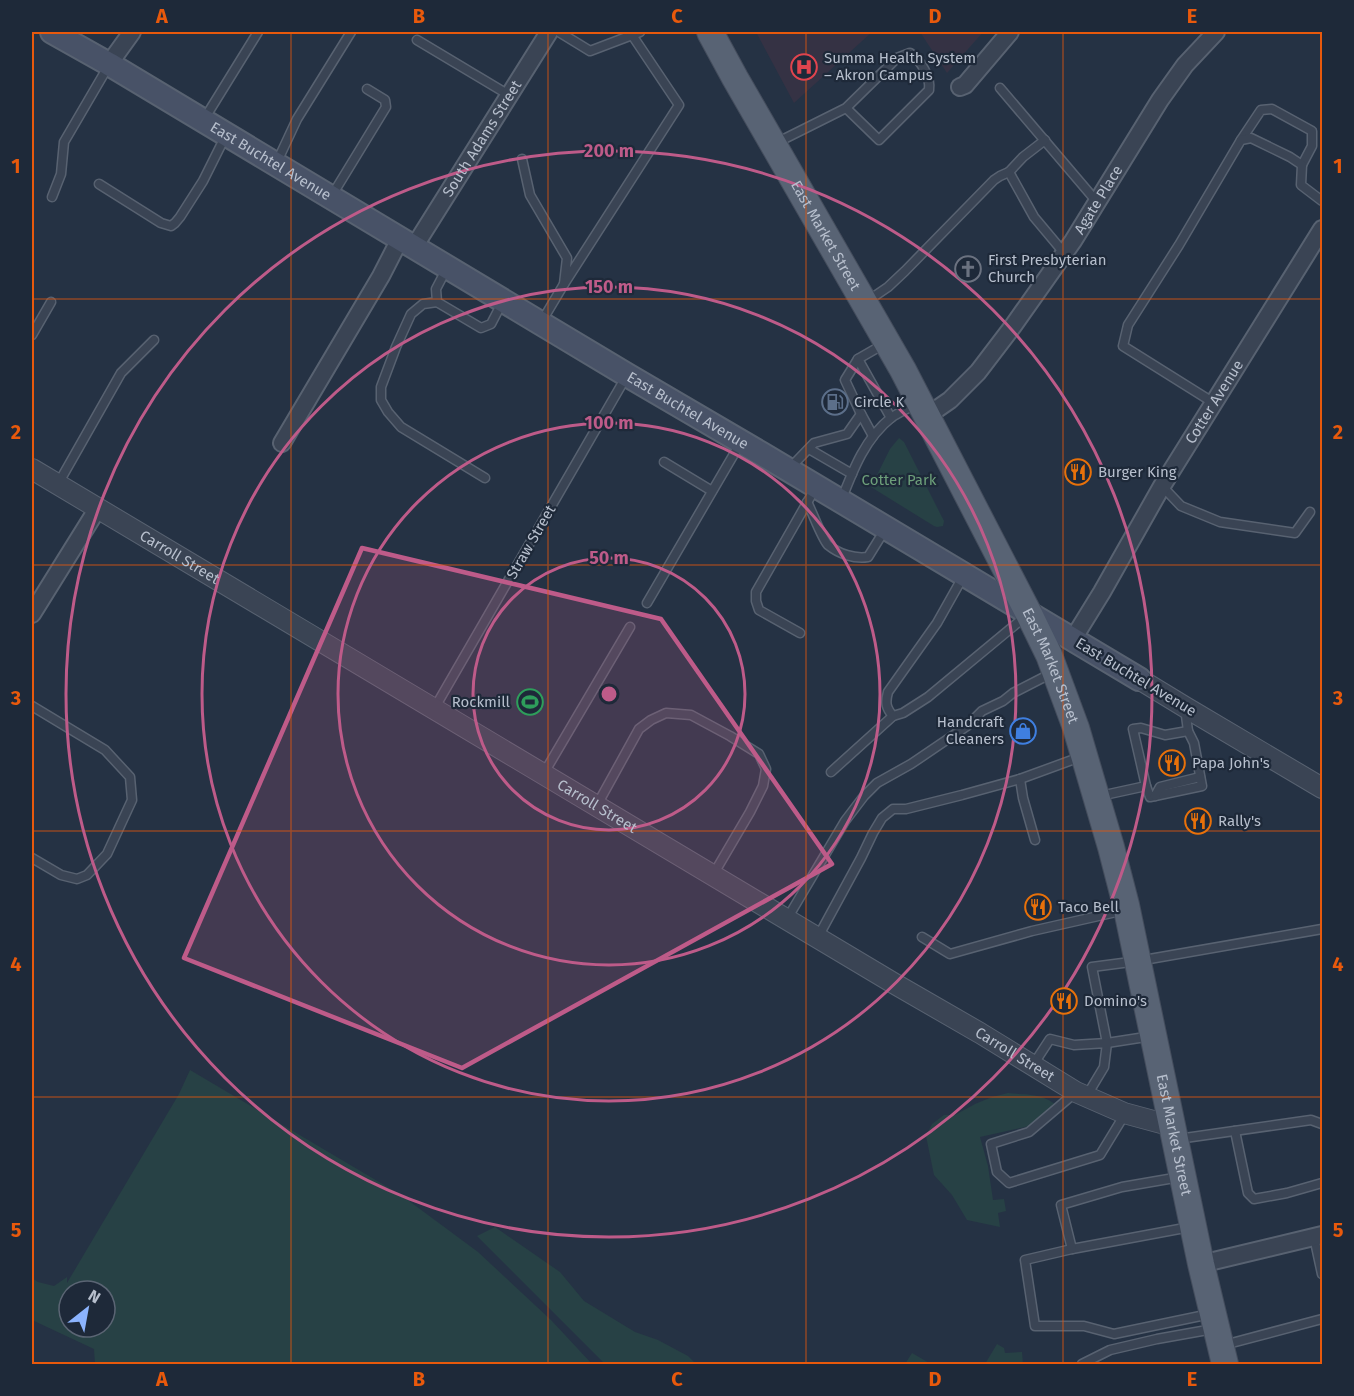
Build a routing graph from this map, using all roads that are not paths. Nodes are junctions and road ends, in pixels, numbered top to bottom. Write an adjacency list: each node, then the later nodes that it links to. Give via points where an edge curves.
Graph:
1 (52, 32): 12 (main road, East Buchtel Avenue)
2 (132, 32): 12 (street)
3 (258, 32): 18 (lane)
4 (351, 32): 24 (lane, via 297,119)
5 (559, 32): 9 (lane, via 590,51)
6 (710, 32): 22 (main road, East Market Street)
7 (1010, 32): 13 (street)
8 (1216, 32): 31 (street, Agate Place, via 1160,100)
9 (636, 33): 36 (lane, via 679,105)
10 (546, 36): 16 (street, South Adams Street)
11 (417, 40): 16 (lane)
12 (110, 64): 18 (main road, East Buchtel Avenue); 28 (lane, via 64,142 61,174)
13 (960, 87)
14 (1000, 88): 21 (lane)
15 (367, 89): 29 (lane, via 384,100 386,107)
16 (509, 95): 33 (street, South Adams Street)
17 (846, 108): 17 (lane, via 903,55 910,53 916,57 930,82 929,90 879,140); 22 (lane)
18 (203, 121): 19 (main road, East Buchtel Avenue)
19 (226, 134): 24 (main road, East Buchtel Avenue); 27 (lane, via 203,181 171,226 161,224)
20 (1241, 140): 25 (lane, via 1251,138); 25 (lane, via 1260,110 1272,109 1312,131 1312,146); 47 (lane, via 1128,325 1123,346)
21 (1045, 141): 26 (lane); 31 (lane)
22 (773, 144): 40 (main road, East Market Street)
23 (522, 159): 36 (lane, via 530,195 567,258)
24 (276, 165): 29 (main road, East Buchtel Avenue)
25 (1302, 165): 30 (lane, via 1301,184)
26 (1009, 172): 34 (lane, via 1034,217); 40 (lane, via 994,180 905,271)
27 (99, 184)
28 (52, 197)
29 (331, 197): 33 (main road, East Buchtel Avenue)
30 (1323, 201)
31 (1097, 202): 34 (street, Agate Place)
32 (1323, 229): 47 (street, Cotter Avenue)
33 (407, 243): 35 (main road, East Buchtel Avenue); 53 (street, South Adams Street, via 381,276)
34 (1065, 254): 48 (street, Agate Place, via 978,372 950,400)
35 (447, 267): 37 (main road, East Buchtel Avenue); 39 (lane, via 436,289)
36 (564, 284): 41 (lane)
37 (503, 301): 39 (lane, via 490,324 481,328); 41 (main road, East Buchtel Avenue)
38 (51, 302): 42 (lane)
39 (437, 303): 59 (lane, via 423,304 411,314 381,387 381,400 401,428)
40 (865, 303): 44 (main road, East Market Street)
41 (540, 323): 46 (main road, East Buchtel Avenue)
42 (32, 335)
43 (154, 340): 60 (lane, via 121,373)
44 (887, 342): 45 (lane); 48 (main road, East Market Street)
45 (858, 359): 49 (lane, via 845,380); 50 (lane)
46 (627, 375): 52 (main road, East Buchtel Avenue); 79 (lane, Straw Street)
47 (1214, 403): 61 (street, Cotter Avenue)
48 (923, 408): 50 (lane); 71 (main road, East Market Street)
49 (861, 414): 51 (lane); 54 (lane, via 847,434 814,443)
50 (891, 418): 51 (lane)
51 (873, 436): 58 (lane, via 857,456)
52 (741, 441): 57 (main road, East Buchtel Avenue); 62 (lane)
53 (282, 443)
54 (809, 449): 57 (lane); 58 (lane)
55 (664, 462): 62 (lane)
56 (32, 469): 60 (street, Carroll Street)
57 (789, 470): 63 (main road, East Buchtel Avenue)
58 (852, 474): 64 (lane)
59 (485, 478)
60 (58, 484): 65 (street, Carroll Street)
61 (1162, 486): 66 (lane, via 1180,507 1221,522 1295,533); 74 (street, Cotter Avenue)
62 (712, 491): 69 (lane)
63 (812, 494): 64 (main road, East Buchtel Avenue); 67 (lane, via 827,544 846,555 868,557); 73 (lane, via 756,592 759,610)
64 (841, 501): 67 (main road, East Buchtel Avenue)
65 (98, 508): 70 (street); 79 (street, Carroll Street)
66 (1310, 512)
67 (886, 528): 68 (main road, East Buchtel Avenue)
68 (964, 575): 71 (main road, East Buchtel Avenue); 80 (lane, via 937,623 888,692 885,700)
69 (647, 603)
70 (32, 614)
71 (1029, 614): 74 (main road, East Buchtel Avenue); 75 (main road, East Market Street); 80 (lane, via 928,698)
72 (630, 627): 84 (lane)
73 (800, 633)
74 (1073, 639): 76 (main road, East Buchtel Avenue)
75 (1055, 672): 82 (main road, East Market Street); 94 (lane, via 982,711 967,726 877,783 845,821)
76 (1139, 679): 78 (street, East Buchtel Avenue)
77 (32, 706): 91 (lane, via 105,750 130,777 132,800 107,854 87,875 77,879 61,875)
78 (1185, 707): 81 (lane); 86 (street, East Buchtel Avenue)
79 (434, 709): 84 (street, Carroll Street)
80 (893, 716): 83 (lane)
81 (1188, 731): 87 (lane, via 1165,735 1133,729); 87 (lane, via 1202,786 1150,797)
82 (1084, 756): 85 (lane); 88 (main road, East Market Street)
83 (831, 772)
84 (544, 773): 89 (street, Carroll Street)
85 (1020, 779): 90 (lane); 97 (lane, via 893,809 873,833)
86 (1321, 785)
87 (1146, 786): 88 (lane)
88 (1096, 797): 93 (main road, East Market Street)
89 (597, 805): 92 (street, Carroll Street); 92 (lane, via 639,729 651,720 666,713 691,715 730,736 759,754 766,769 763,786)
90 (1035, 840)
91 (32, 858)
92 (713, 875): 94 (street, Carroll Street)
93 (1127, 910): 96 (lane, via 950,954); 98 (main road, East Market Street)
94 (787, 919): 97 (street, Carroll Street)
95 (1323, 929): 98 (lane)
96 (922, 937)
97 (818, 938): 101 (street, Carroll Street)
98 (1138, 961): 99 (main road, East Market Street); 100 (lane, via 1092,967)
99 (1154, 1036): 100 (lane); 106 (main road, East Market Street)
100 (1107, 1043): 101 (lane, via 1074,1045 1050,1039); 102 (lane, via 1104,1067)
101 (1033, 1066): 102 (street, Carroll Street)
102 (1081, 1094): 103 (street, Carroll Street); 103 (lane, via 1029,1132 991,1144 997,1172 1009,1183 1100,1155)
103 (1125, 1114): 106 (street, Carroll Street)
104 (1323, 1124): 105 (lane, via 1311,1120)
105 (1235, 1131): 106 (lane); 108 (lane, via 1248,1193 1254,1199)
106 (1173, 1133): 107 (main road, East Market Street)
107 (1182, 1176): 109 (main road, East Market Street); 111 (lane, via 1122,1187 1061,1205)
108 (1323, 1183)
109 (1193, 1226): 111 (lane); 112 (main road, East Market Street)
110 (1318, 1236): 112 (street); 113 (lane)
111 (1072, 1249): 115 (lane, via 1024,1260 1035,1326 1084,1326 1113,1334)
112 (1201, 1264): 115 (main road, East Market Street)
113 (1323, 1274)
114 (1323, 1318): 115 (lane)
115 (1219, 1338): 116 (lane, via 1157,1339 1110,1350)
116 (1082, 1365)

